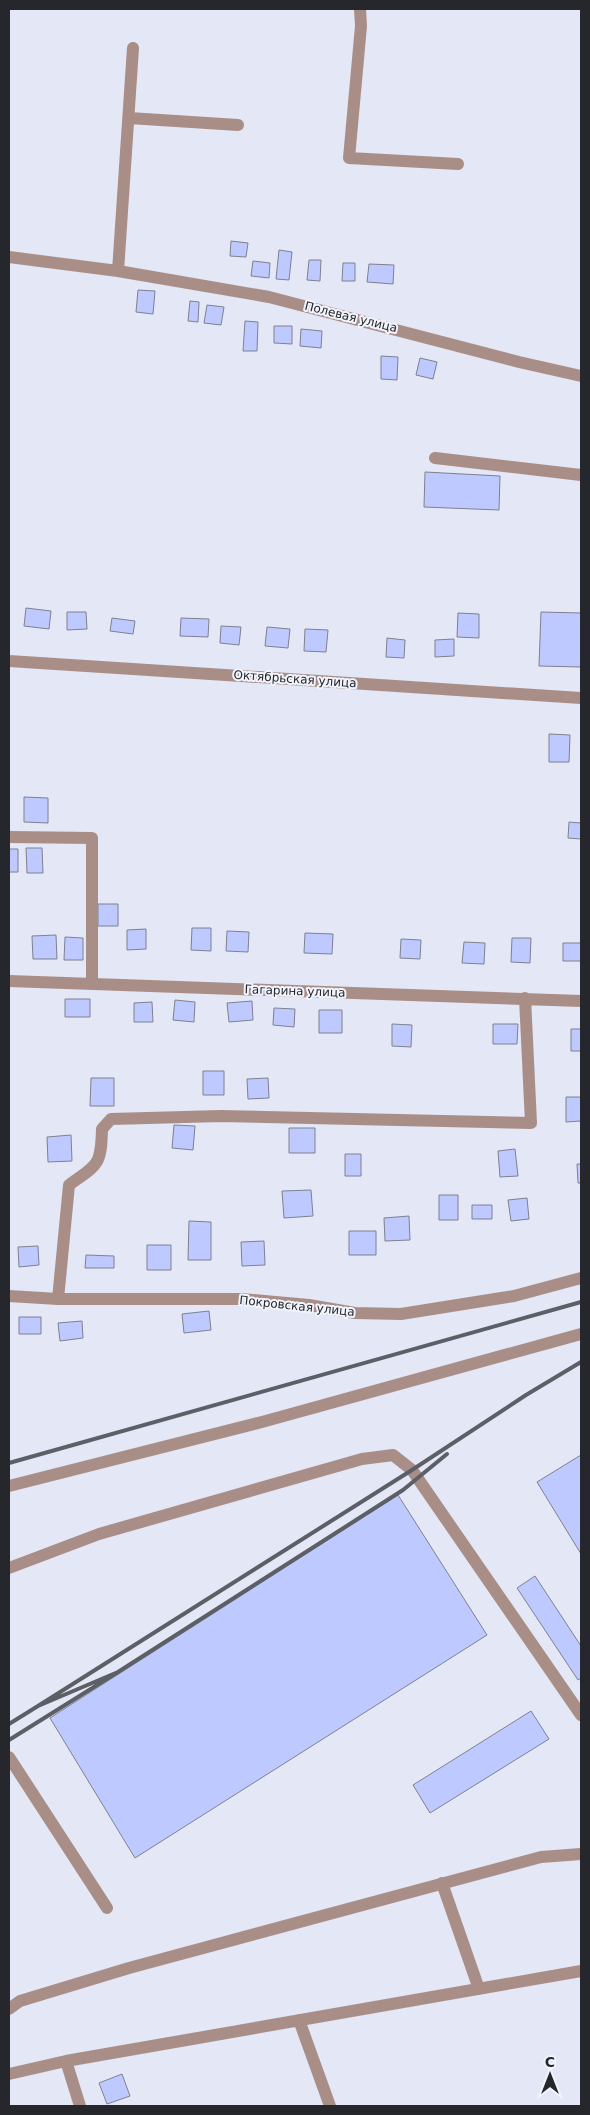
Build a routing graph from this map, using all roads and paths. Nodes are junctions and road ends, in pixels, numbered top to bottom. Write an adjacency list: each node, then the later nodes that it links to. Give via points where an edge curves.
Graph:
1 (360, 9): 5 (street, via 349,158)
2 (133, 48): 3 (street)
3 (129, 118): 4 (street); 7 (street)
4 (238, 125)
5 (458, 164)
6 (9, 257): 7 (street, Полевая улица)
7 (118, 272): 8 (street, Полевая улица, via 269,296)
8 (581, 376)
9 (434, 458): 10 (street)
10 (581, 475)
11 (9, 661): 12 (street, Октябрьская улица)
12 (581, 698)
13 (9, 836): 15 (street, via 92,838)
14 (9, 981): 15 (street, Гагарина улица)
15 (92, 984): 16 (street, Гагарина улица)
16 (525, 998): 17 (street, Гагарина улица); 20 (street, via 531,1123 221,1116 111,1119 102,1128 101,1151 95,1166 69,1185)
17 (581, 1001)
18 (581, 1278): 20 (street, Покровская улица, via 514,1296 401,1314 355,1313 241,1299)
19 (9, 1296): 20 (street, Покровская улица)
20 (58, 1299)
21 (581, 1334): 22 (street, via 262,1422)
22 (9, 1486)
23 (9, 1568): 24 (street, via 99,1534 362,1459 393,1455 412,1470)
24 (581, 1715)
25 (9, 1757): 28 (street)
26 (581, 1854): 27 (street, via 540,1857)
27 (442, 1883): 30 (street); 31 (street, via 129,1968 20,2001)
28 (107, 1908)
29 (581, 1972): 30 (street)
30 (479, 1990): 32 (street)
31 (9, 2009)
32 (299, 2020): 33 (street); 36 (street)
33 (66, 2061): 34 (street); 35 (street)
34 (9, 2074)
35 (80, 2106)
36 (330, 2106)

